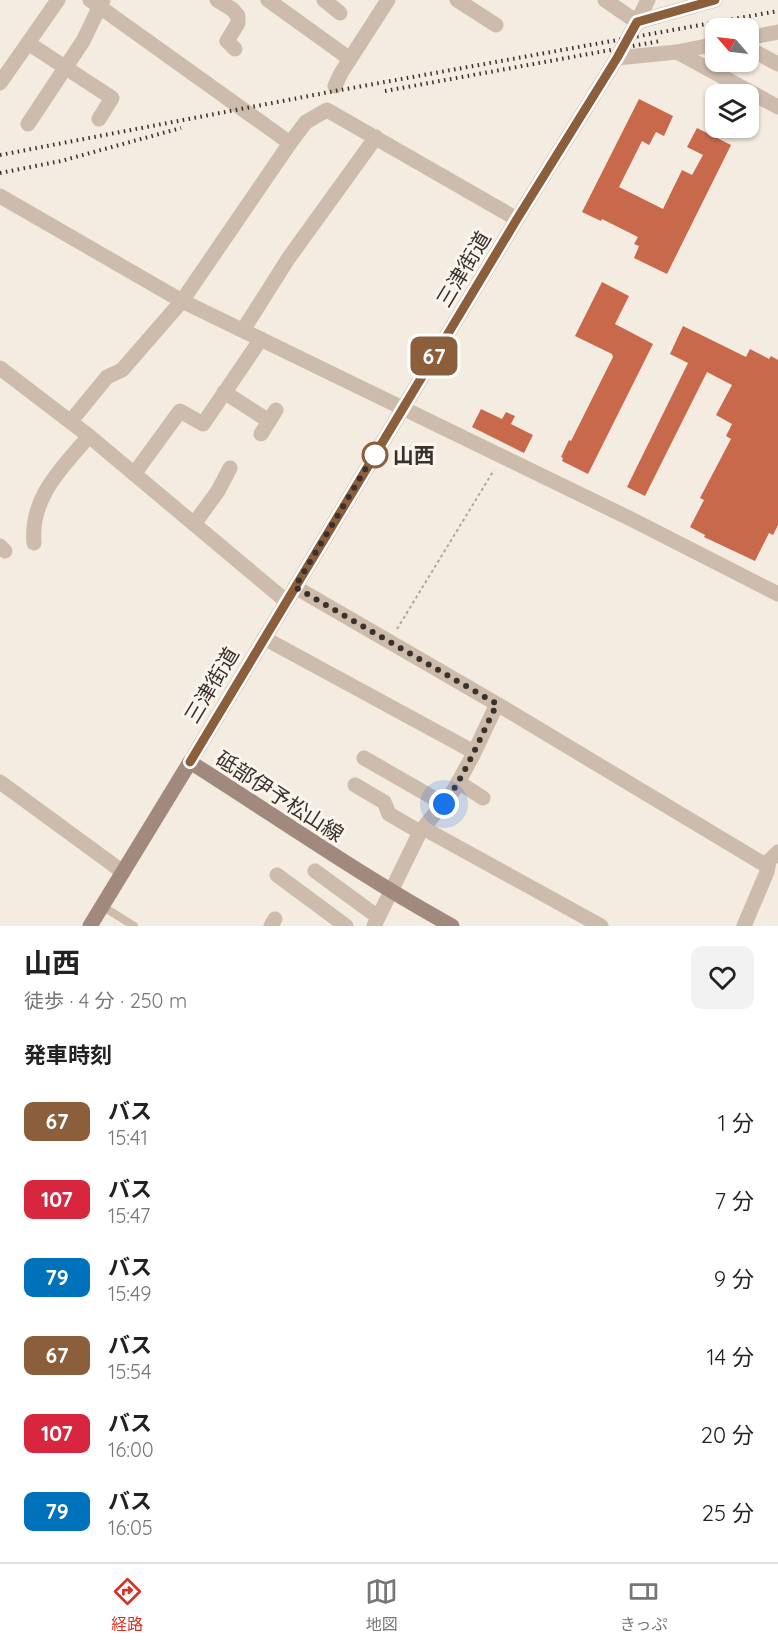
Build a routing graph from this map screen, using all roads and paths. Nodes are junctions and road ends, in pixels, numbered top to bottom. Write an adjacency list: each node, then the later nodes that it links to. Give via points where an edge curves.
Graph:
1 (58, 0): 16 (street)
2 (218, 0): 18 (street, via 238,16 227,41)
3 (268, 0): 22 (street, via 302,32)
4 (324, 0): 11 (street)
5 (388, 0): 22 (street)
6 (457, 0): 13 (street)
7 (605, 0): 12 (street)
8 (648, 0): 12 (street, 三津街道)
9 (715, 0): 12 (street)
10 (98, 2): 24 (street, via 83,41); 31 (street)
11 (340, 13)
12 (637, 22): 21 (street, 三津街道)
13 (496, 25)
14 (778, 32): 15 (street)
15 (759, 36)
16 (28, 43): 24 (street); 25 (street)
17 (705, 46): 19 (street)
18 (235, 49)
19 (677, 52): 21 (street); 27 (street)
20 (759, 54): 23 (street)
21 (617, 58): 33 (street, 三津街道)
22 (350, 59): 26 (street)
23 (778, 64)
24 (64, 67): 28 (street, via 112,98); 29 (street)
25 (0, 83)
26 (334, 86)
27 (778, 107)
28 (99, 119)
29 (28, 124)
30 (376, 137): 31 (street, via 327,110 306,122); 33 (street); 35 (street, via 288,259)
31 (290, 143): 34 (street)
32 (0, 196): 34 (street)
33 (517, 219): 39 (street, 三津街道)
34 (182, 301): 35 (street); 40 (street, via 122,370 107,376)
35 (243, 330): 36 (street)
36 (261, 339): 38 (street); 39 (street)
37 (0, 368): 40 (street)
38 (224, 392): 41 (street); 45 (street, via 202,424 180,411)
39 (402, 408): 43 (street); 48 (street, 三津街道)
40 (70, 421): 42 (street)
41 (269, 421)
42 (89, 436): 45 (street); 47 (street, via 57,473 42,498 34,516)
43 (502, 456): 49 (street); 52 (path)
44 (230, 468): 46 (street)
45 (134, 474): 46 (street)
46 (194, 524): 50 (street)
47 (34, 543)
48 (295, 587): 50 (street, 三津街道); 52 (street)
49 (778, 594)
50 (286, 600): 51 (street, 三津街道)
51 (264, 638): 54 (street); 56 (street, 三津街道)
52 (389, 641): 53 (street)
53 (497, 704): 54 (street); 64 (street)
54 (474, 752): 58 (street)
55 (364, 758): 61 (street)
56 (190, 762): 66 (main road, 砥部伊予松山線); 68 (main road, 砥部伊予松山線)
57 (0, 782): 66 (street)
58 (458, 782): 60 (street); 61 (street)
59 (355, 785): 62 (street, via 384,802 389,814)
60 (483, 798)
61 (444, 804): 62 (street)
62 (421, 830): 68 (street); 72 (street, via 523,876)
63 (778, 852): 64 (street)
64 (767, 866): 76 (street)
65 (315, 871): 70 (street)
66 (123, 872): 69 (main road, 砥部伊予松山線)
67 (277, 875): 75 (street)
68 (391, 892): 70 (street); 71 (main road, 砥部伊予松山線)
69 (102, 906): 73 (main road, 砥部伊予松山線); 74 (lane)
70 (376, 921)
71 (443, 924)
72 (596, 925)
73 (90, 926)
74 (134, 926)
75 (346, 926)
76 (744, 926)

